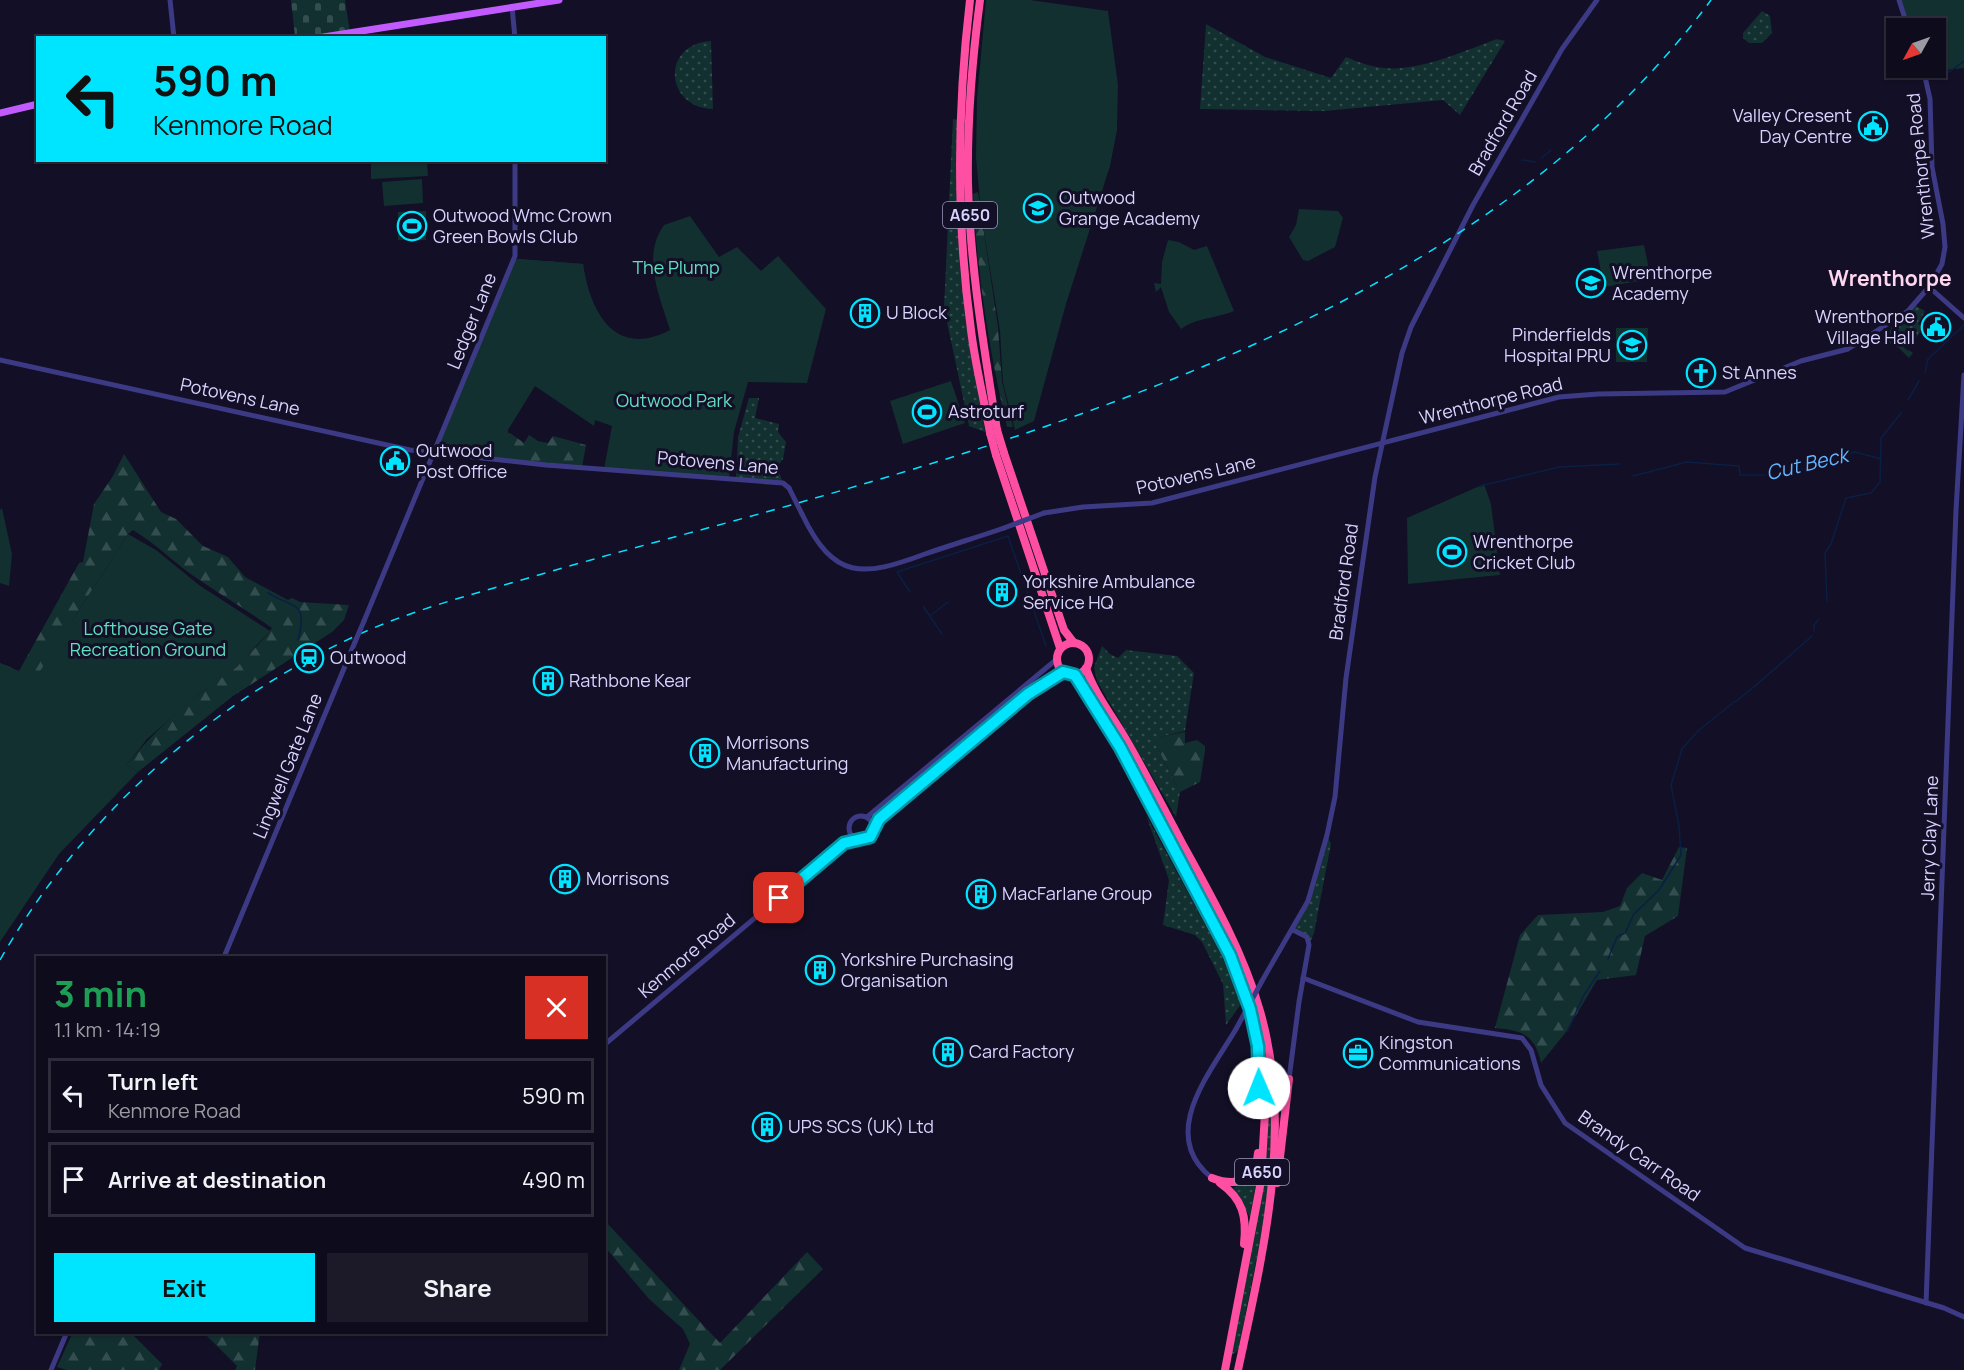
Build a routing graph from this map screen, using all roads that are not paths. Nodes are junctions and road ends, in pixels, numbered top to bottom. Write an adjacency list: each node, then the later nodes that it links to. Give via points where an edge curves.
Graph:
1 (170, 0): 9 (street)
2 (559, 0): 7 (main road)
3 (970, 0): 20 (highway, A650, via 961,83 959,184 971,330)
4 (980, 0): 20 (highway, A650, via 970,95 968,183)
5 (1597, 0): 21 (street, Bradford Road, via 1562,49 1420,307 1402,353)
6 (1899, 0): 8 (street)
7 (512, 7): 10 (main road); 11 (street)
8 (1905, 18)
9 (174, 36)
10 (330, 36)
11 (515, 36)
12 (1925, 78): 16 (street, Wrenthorpe Road, via 1930,99 1932,167 1945,247 1942,264)
13 (36, 104): 14 (main road)
14 (0, 113)
15 (515, 162): 22 (street, Ledger Lane, via 515,256)
16 (1929, 287): 17 (street); 21 (street, Wrenthorpe Road, via 1908,311 1848,349 1801,361 1725,392 1573,395)
17 (1964, 318)
18 (0, 360): 22 (street, Potovens Lane)
19 (1964, 375): 44 (street, Jerry Clay Lane)
20 (994, 431): 23 (highway, A650, bridge)
21 (1382, 444): 22 (street, Potovens Lane, bridge, via 1152,503 1044,513 898,565 861,570 829,555 783,483); 35 (street, Bradford Road, via 1346,678 1335,797 1318,872)
22 (434, 453): 36 (street, Lingwell Gate Lane, bridge)
23 (1000, 454): 24 (highway, A650, via 1064,630); 25 (highway, A650)
24 (1074, 643): 25 (highway); 27 (highway, A650, via 1087,652)
25 (1060, 648): 26 (highway)
26 (1057, 659): 28 (highway); 30 (street)
27 (1086, 668): 29 (highway); 42 (highway, A650, via 1222,918 1251,984 1268,1045 1276,1110)
28 (1063, 672): 29 (highway); 31 (street, Kenmore Road, via 1028,694)
29 (1075, 675): 39 (highway, A650, via 1120,747 1215,922 1238,975)
30 (867, 817): 31 (street); 32 (street, via 854,818)
31 (874, 827): 33 (street, Kenmore Road, via 870,837)
32 (849, 828): 33 (street); 34 (street)
33 (858, 840): 34 (street, Kenmore Road)
34 (844, 843): 38 (street, Kenmore Road)
35 (1293, 930): 37 (street, via 1309,940); 41 (street, Bradford Road, bridge, via 1197,1097 1188,1120 1189,1149)
36 (224, 956)
37 (1303, 978): 40 (street); 44 (street, Brandy Carr Road, via 1418,1022 1522,1038 1531,1050 1550,1102 1575,1132 1745,1248)
38 (606, 1043)
39 (1258, 1046): 41 (highway, via 1257,1163 1252,1173 1239,1182 1230,1184); 43 (highway, A650, via 1265,1113 1263,1154)
40 (1289, 1079): 42 (highway, via 1278,1176)
41 (1212, 1178): 43 (highway, via 1234,1195 1244,1212)
42 (1270, 1204): 49 (highway, A650)
43 (1245, 1266): 48 (highway, A650)
44 (1926, 1303): 45 (street, Brandy Carr Road)
45 (1964, 1317)
46 (66, 1334): 47 (street)
47 (51, 1370)
48 (1225, 1370)
49 (1238, 1370)

